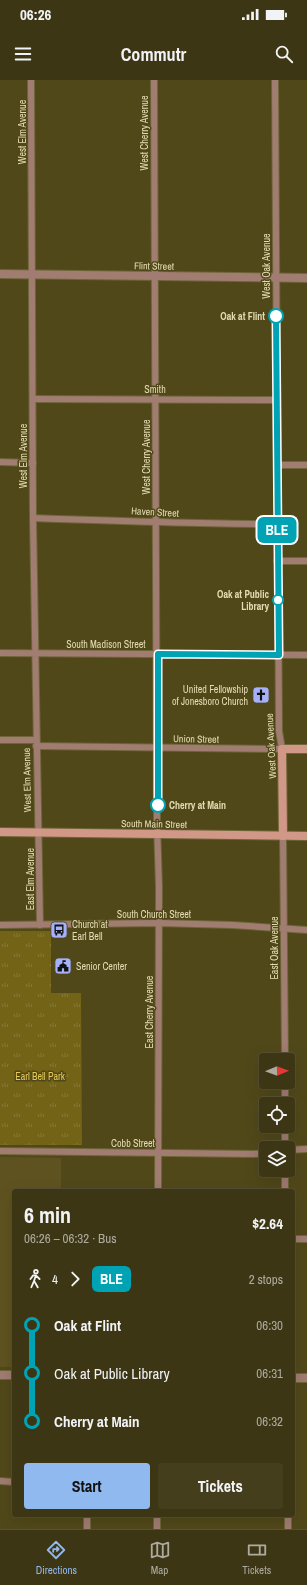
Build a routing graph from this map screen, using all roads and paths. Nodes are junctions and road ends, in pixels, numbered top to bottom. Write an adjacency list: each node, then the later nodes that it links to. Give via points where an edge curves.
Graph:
1 (31, 80): 5 (street, West Elm Avenue)
2 (154, 80): 6 (street, West Cherry Avenue)
3 (275, 80): 7 (street, West Oak Avenue)
4 (0, 274): 5 (street, Flint Street)
5 (32, 275): 6 (street, Flint Street); 10 (street, West Elm Avenue)
6 (155, 276): 7 (street, Flint Street); 9 (street, West Cherry Avenue)
7 (277, 278): 8 (street, Flint Street); 11 (street, West Oak Avenue)
8 (307, 278)
9 (155, 398): 10 (street, Smith); 11 (street, Smith); 17 (street, West Cherry Avenue)
10 (33, 399): 13 (street, West Elm Avenue)
11 (277, 400): 14 (street, West Oak Avenue)
12 (0, 462): 13 (street)
13 (33, 463): 16 (street, West Elm Avenue)
14 (277, 465): 15 (street); 18 (street, West Oak Avenue)
15 (307, 465)
16 (33, 518): 17 (street, Haven Street); 22 (street, West Elm Avenue)
17 (156, 523): 18 (street, Haven Street); 23 (street, West Cherry Avenue)
18 (277, 524): 19 (street, West Oak Avenue)
19 (277, 561): 20 (street); 24 (street, West Oak Avenue)
20 (307, 561)
21 (0, 653): 22 (street, South Madison Street)
22 (36, 653): 23 (street, South Madison Street); 27 (street, West Elm Avenue)
23 (158, 654): 24 (street, South Madison Street); 28 (street, West Cherry Avenue)
24 (279, 655): 25 (street, South Madison Street); 29 (street, West Oak Avenue, via 279,731)
25 (307, 655)
26 (0, 740): 27 (street, Union Street)
27 (36, 743): 28 (street, Union Street); 32 (street, West Elm Avenue)
28 (158, 748): 29 (street, Union Street); 33 (street, West Cherry Avenue)
29 (282, 749): 30 (main road, Union Street); 34 (main road, West Oak Avenue)
30 (307, 749)
31 (0, 832): 32 (main road, South Main Street)
32 (39, 833): 33 (main road, South Main Street); 38 (street, East Elm Avenue)
33 (158, 834): 34 (main road, South Main Street); 36 (street, East Cherry Avenue)
34 (283, 836): 35 (main road, South Main Street); 39 (street, East Oak Avenue)
35 (307, 836)
36 (159, 923): 38 (street, South Church Street); 39 (street, South Church Street); 45 (street, East Cherry Avenue)
37 (0, 925): 38 (street, South Church Street)
38 (40, 925)
39 (284, 929): 40 (street, South Church Street); 41 (street, East Oak Avenue)
40 (307, 930)
41 (285, 1053)
42 (307, 1149): 43 (street)
43 (295, 1150)
44 (0, 1151): 45 (street, Cobb Street)
45 (158, 1153): 46 (street, Cobb Street); 48 (street, East Cherry Avenue)
46 (259, 1154)
47 (285, 1177): 49 (street)
48 (158, 1189)
49 (285, 1189)
50 (295, 1239): 51 (street)
51 (307, 1239)
52 (0, 1375): 53 (street)
53 (12, 1375)
54 (295, 1378): 55 (street)
55 (307, 1378)
56 (0, 1481): 57 (street)
57 (12, 1482)
58 (87, 1517): 61 (street)
59 (157, 1517): 62 (street)
60 (288, 1517): 63 (street)
61 (87, 1529)
62 (157, 1529)
63 (288, 1529)

